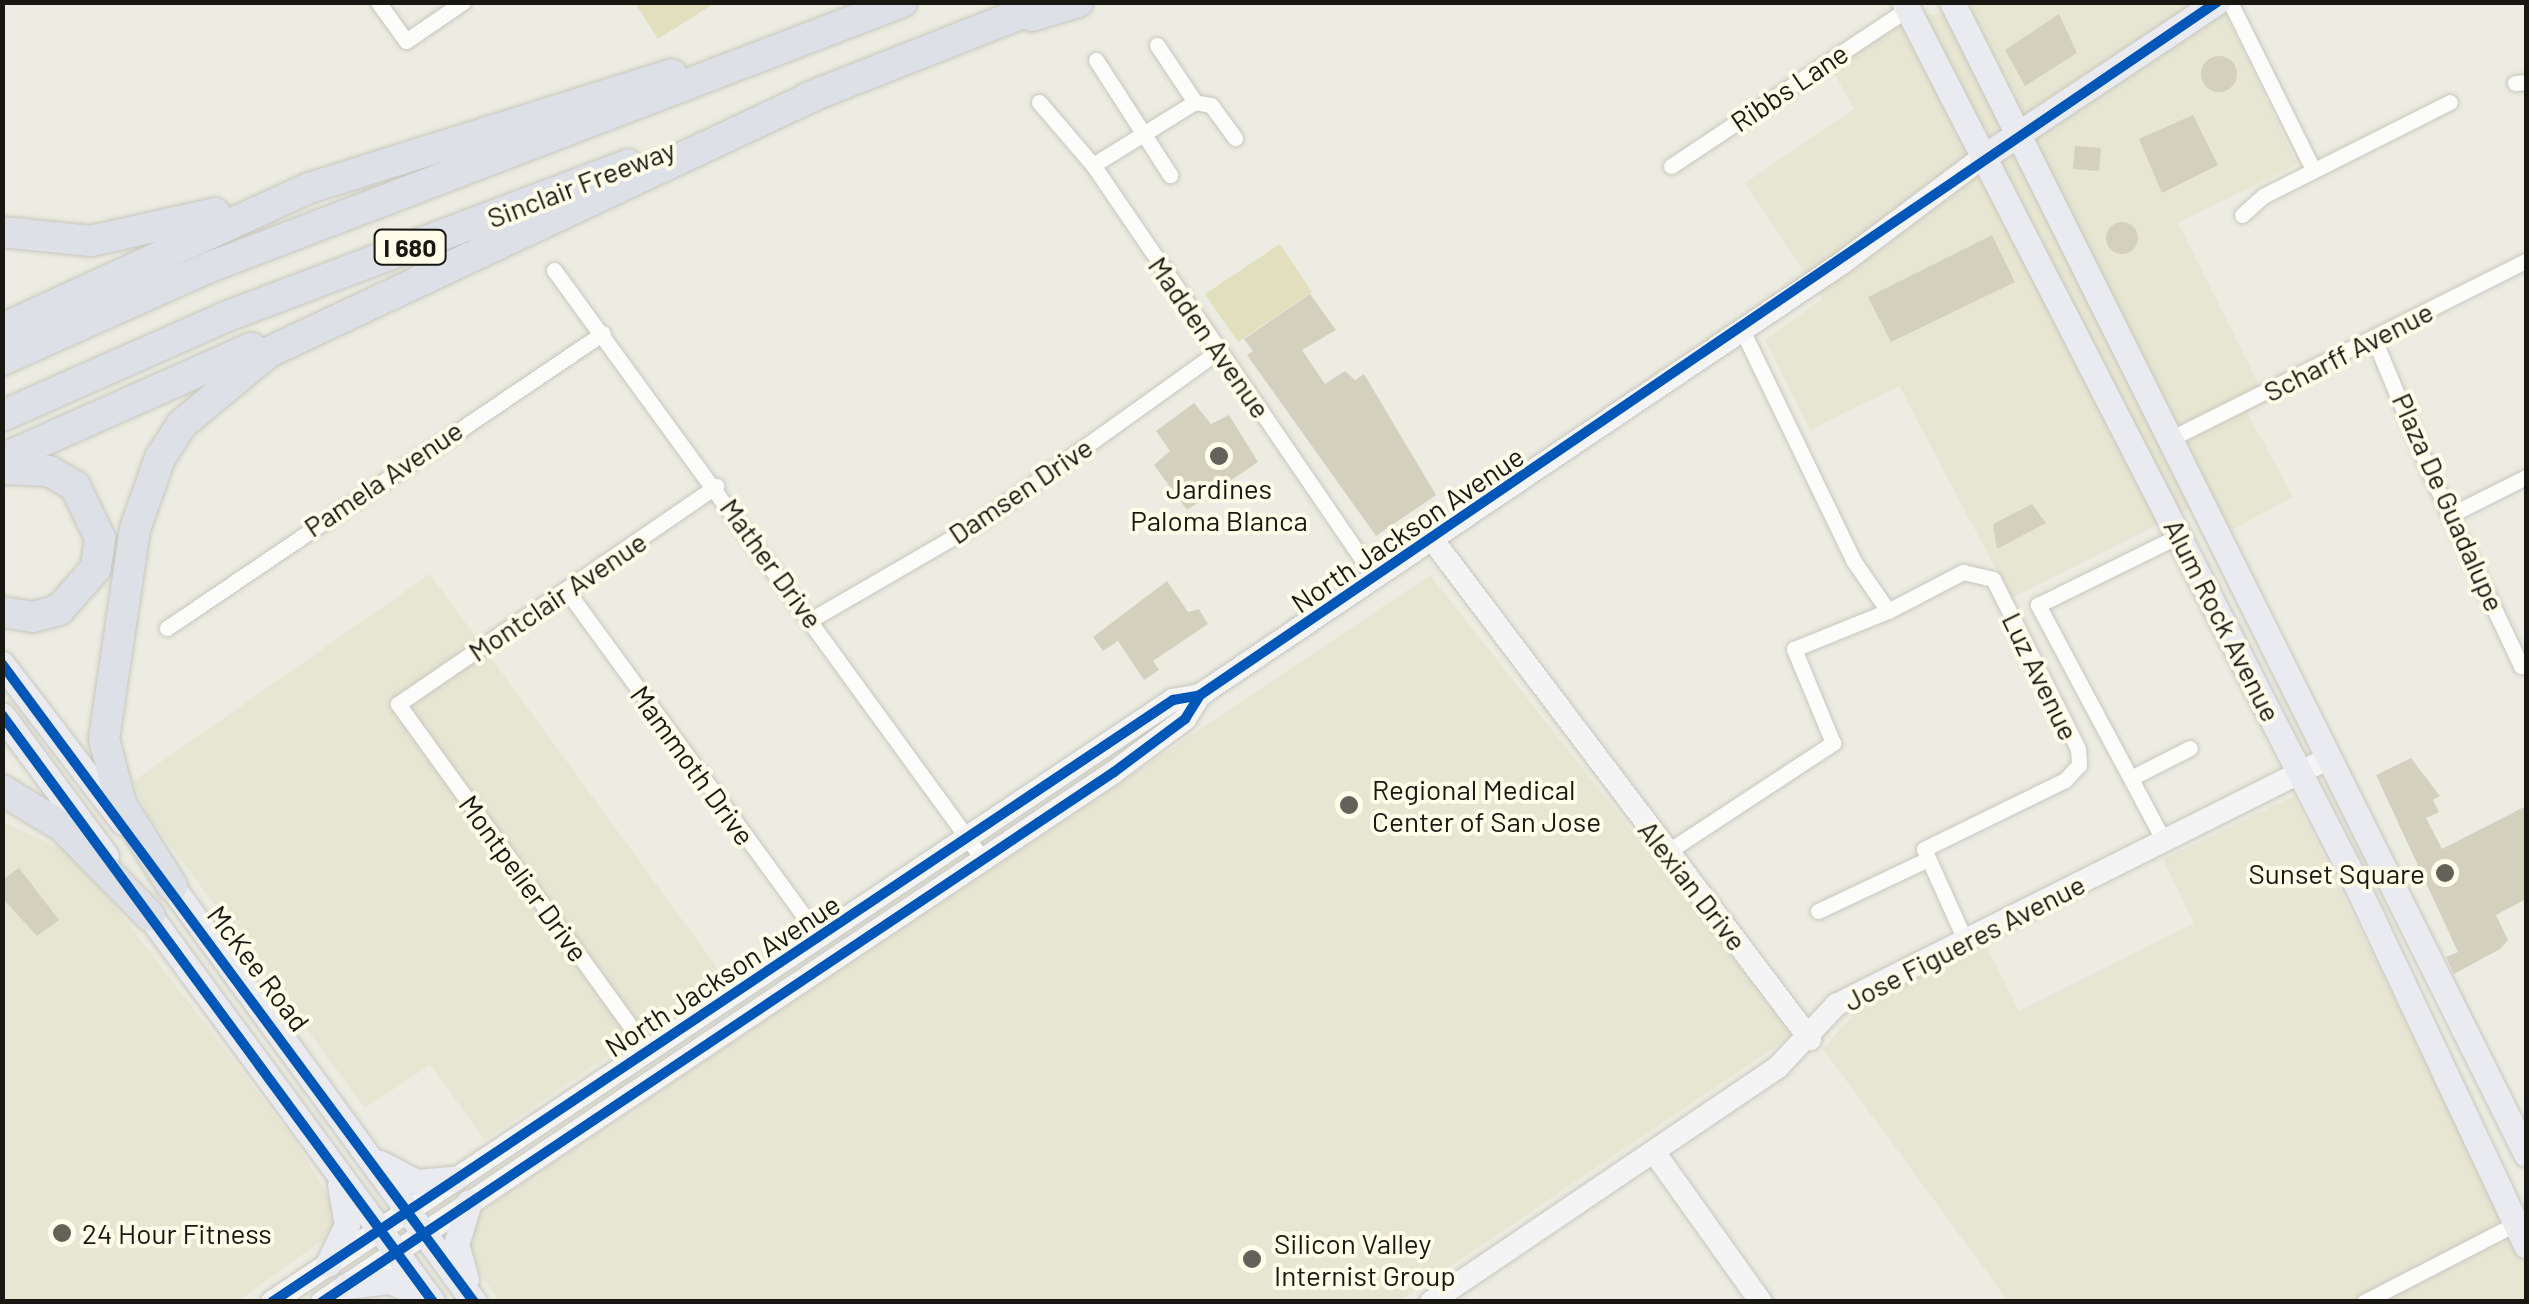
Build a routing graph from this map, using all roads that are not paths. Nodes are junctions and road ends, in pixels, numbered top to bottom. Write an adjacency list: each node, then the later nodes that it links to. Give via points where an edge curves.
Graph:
1 (378, 2): 2 (street, via 406,40)
2 (463, 2)
3 (902, 2): 11 (highway, Sinclair Freeway / I 680)
4 (1051, 2): 10 (highway, Sinclair Freeway / I 680)
5 (1078, 2): 10 (highway)
6 (1952, 2): 19 (main road, Alum Rock Avenue)
7 (2217, 2): 19 (main road)
8 (2230, 2): 24 (street)
9 (1906, 6): 21 (main road, Alum Rock Avenue); 23 (street, Ribbs Lane)
10 (962, 37): 14 (highway, Sinclair Freeway / I 680)
11 (810, 39): 26 (highway, via 642,81); 37 (highway, Sinclair Freeway / I 680, via 210,267)
12 (1157, 45): 16 (street)
13 (1096, 60): 18 (street)
14 (824, 92): 31 (highway); 38 (highway, Sinclair Freeway / I 680, via 225,317)
15 (1039, 102): 22 (street, Madden Avenue)
16 (1196, 102): 18 (street); 20 (street, via 1211,106)
17 (2450, 102): 24 (street)
18 (1143, 133): 22 (street); 25 (street)
19 (2018, 134): 21 (main road); 39 (main road, Alum Rock Avenue)
20 (1235, 138)
21 (1982, 158): 33 (main road, North Jackson Avenue); 45 (main road, Alum Rock Avenue)
22 (1092, 165): 36 (street, Madden Avenue)
23 (1672, 166)
24 (2313, 169): 27 (street)
25 (1170, 175)
26 (309, 188): 28 (highway, via 129,236 60,240); 32 (highway)
27 (2242, 216)
28 (2, 232)
29 (2526, 261): 35 (street, Scharff Avenue)
30 (554, 270): 34 (street, Mather Drive)
31 (321, 328): 40 (highway, via 253,347); 68 (highway, via 269,352 206,398 160,458 135,528 104,739 120,804)
32 (2, 329)
33 (1742, 330): 46 (main road, North Jackson Avenue); 49 (street, via 1853,560)
34 (603, 333): 43 (street, Mather Drive); 52 (street, Pamela Avenue)
35 (2374, 339): 39 (street, Scharff Avenue); 44 (street, Plaza De Guadalupe)
36 (1220, 350): 47 (street, Madden Avenue); 51 (street, Damsen Drive, via 980,521)
37 (2, 360)
38 (2, 416)
39 (2168, 440): 59 (main road, Alum Rock Avenue)
40 (2, 459)
41 (2, 469): 50 (highway, via 49,471 75,486 100,538 96,568 58,610 34,617)
42 (2526, 477): 44 (street)
43 (716, 486): 48 (street, Montclair Avenue); 51 (street, Mather Drive)
44 (2452, 514): 54 (street, Plaza De Guadalupe)
45 (2180, 535): 60 (main road, Alum Rock Avenue); 61 (street, via 2038,605)
46 (1432, 539): 47 (main road, North Jackson Avenue); 65 (main road, Alexian Drive)
47 (1375, 578): 55 (main road, North Jackson Avenue)
48 (566, 591): 56 (street, Montclair Avenue); 71 (street, Mammoth Drive)
49 (1888, 611): 65 (street, Luz Avenue, via 1794,650 1834,743); 66 (street, Luz Avenue, via 1964,572 1994,580 2078,749 2079,765 2065,780 1924,849)
50 (2, 612)
51 (812, 619): 63 (street, Mather Drive)
52 (166, 628)
53 (2, 664): 68 (main road, McKee Road)
54 (2524, 665)
55 (1200, 695): 63 (main road, North Jackson Avenue, via 1173,700); 67 (main road, North Jackson Avenue, via 1186,720)
56 (398, 704): 75 (street, Montpelier Drive)
57 (2, 715): 70 (main road, McKee Road)
58 (2190, 748): 61 (street)
59 (2327, 759): 60 (main road, Jose Figueres Avenue); 79 (main road, Alum Rock Avenue)
60 (2300, 772): 64 (main road, Jose Figueres Avenue); 85 (main road, Alum Rock Avenue)
61 (2131, 778): 64 (street)
62 (2, 790): 70 (highway, via 63,828)
63 (969, 839): 67 (street, Mather Drive); 71 (main road, North Jackson Avenue)
64 (2164, 841): 72 (main road, Jose Figueres Avenue)
65 (1667, 852): 74 (main road, Alexian Drive)
66 (1928, 858): 69 (street, Luz Avenue); 72 (street)
67 (984, 861): 76 (main road, North Jackson Avenue)
68 (172, 886): 77 (main road, McKee Road)
69 (1818, 911)
70 (150, 916): 80 (main road, McKee Road)
71 (820, 938): 73 (main road, North Jackson Avenue)
72 (1966, 942): 74 (main road, Jose Figueres Avenue, via 1836,1005)
73 (682, 1031): 75 (main road, North Jackson Avenue); 76 (main road)
74 (1810, 1039): 78 (main road, Jose Figueres Avenue)
75 (649, 1052): 81 (main road, North Jackson Avenue)
76 (655, 1080): 82 (main road, North Jackson Avenue)
77 (364, 1148): 81 (main road, via 405,1179); 83 (main road, McKee Road)
78 (1654, 1152): 94 (main road, Jose Figueres Avenue); 95 (main road)
79 (2526, 1154)
80 (332, 1161): 84 (main road, McKee Road); 88 (main road, via 348,1212)
81 (454, 1179): 83 (main road, North Jackson Avenue)
82 (469, 1202): 86 (main road, North Jackson Avenue); 91 (main road, via 456,1245)
83 (408, 1210): 84 (main road, North Jackson Avenue); 86 (main road, McKee Road)
84 (380, 1229): 87 (main road, McKee Road); 88 (main road, North Jackson Avenue)
85 (2523, 1229): 96 (street)
86 (424, 1233): 87 (main road, North Jackson Avenue); 91 (main road, McKee Road)
87 (397, 1252): 89 (main road, North Jackson Avenue); 90 (main road, McKee Road)
88 (328, 1264): 92 (main road, North Jackson Avenue)
89 (346, 1286): 90 (main road, via 390,1281); 93 (main road, North Jackson Avenue)
90 (432, 1300)
91 (473, 1300)
92 (272, 1302)
93 (322, 1302)
94 (1432, 1302)
95 (1761, 1302)
96 (2364, 1302)

